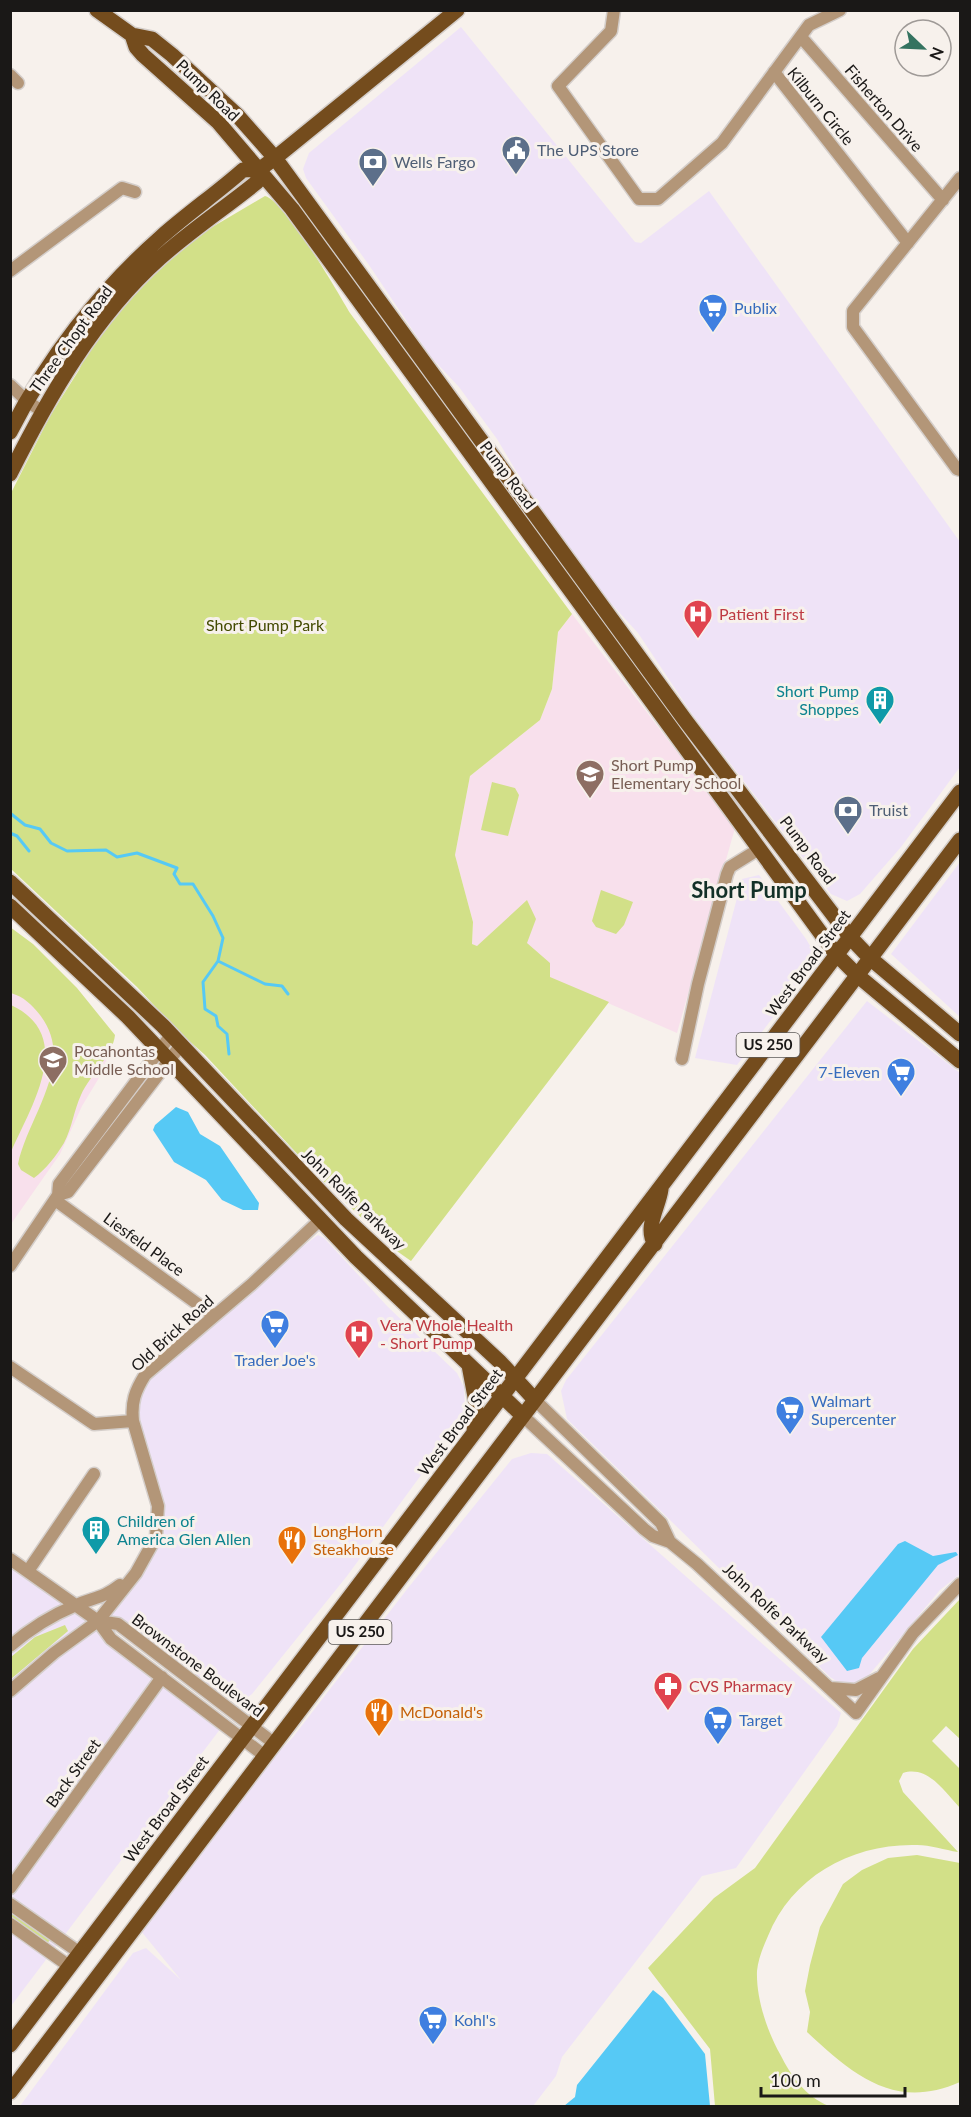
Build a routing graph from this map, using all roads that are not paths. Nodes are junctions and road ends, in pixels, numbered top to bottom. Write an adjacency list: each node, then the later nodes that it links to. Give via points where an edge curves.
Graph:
1 (97, 10): 5 (main road, Pump Road)
2 (457, 10): 8 (main road, Three Chopt Road)
3 (614, 10): 7 (street, Kilburn Circle, via 611,31 558,86 639,200 657,199 722,143)
4 (840, 10): 6 (street, via 809,25)
5 (132, 35): 8 (main road, Pump Road, via 146,36 172,56 237,115); 9 (main road, Pump Road, via 143,55 210,114)
6 (801, 37): 7 (street); 12 (street, Fisherton Drive)
7 (774, 72): 13 (street, Kilburn Circle)
8 (275, 158): 9 (main road, Three Chopt Road); 27 (main road, Pump Road, via 685,720)
9 (260, 169): 17 (main road, Three Chopt Road, via 243,170 141,256 94,306); 18 (main road, Three Chopt Road, via 257,182 160,258 128,291 71,365); 24 (main road, Pump Road)
10 (960, 178): 12 (street)
11 (135, 192): 14 (street, via 122,188)
12 (943, 200): 13 (street)
13 (908, 243): 20 (street, via 853,311 853,327)
14 (10, 271)
15 (10, 385): 17 (street)
16 (10, 400): 17 (street)
17 (28, 402): 18 (street); 19 (main road, Three Chopt Road)
18 (42, 411): 21 (main road, Three Chopt Road)
19 (10, 432)
20 (960, 470)
21 (10, 474)
22 (960, 792): 27 (main road, West Broad Street / US 250)
23 (960, 840): 29 (main road, US 250)
24 (759, 849): 28 (main road, Pump Road); 34 (street, via 730,867 727,874)
25 (10, 882): 32 (main road, John Rolfe Parkway)
26 (10, 906): 33 (main road, John Rolfe Parkway)
27 (850, 937): 28 (main road, West Broad Street / US 250); 29 (main road, Pump Road)
28 (836, 954): 30 (main road, Pump Road); 36 (main road, West Broad Street / US 250)
29 (870, 958): 30 (main road, US 250); 31 (main road, Pump Road)
30 (857, 975): 35 (main road, Pump Road); 39 (main road, US 250)
31 (960, 1034)
32 (176, 1040): 33 (street); 44 (main road, John Rolfe Parkway, via 346,1219)
33 (164, 1054): 37 (street, via 59,1184); 38 (main road, John Rolfe Parkway)
34 (682, 1059)
35 (960, 1061)
36 (661, 1186): 39 (main road, via 651,1227); 44 (main road, West Broad Street / US 250)
37 (56, 1197): 40 (street); 41 (street, Liesfeld Place)
38 (320, 1220): 41 (street, Old Brick Road); 42 (main road, John Rolfe Parkway)
39 (655, 1244): 46 (main road, US 250)
40 (10, 1266)
41 (214, 1316): 48 (street, Old Brick Road, via 145,1375 135,1390)
42 (468, 1364): 45 (main road, John Rolfe Parkway); 49 (main road, via 476,1402)
43 (10, 1367): 48 (street, via 94,1424)
44 (516, 1379): 45 (main road, West Broad Street / US 250); 46 (main road, John Rolfe Parkway)
45 (503, 1396): 47 (main road, John Rolfe Parkway); 49 (main road, West Broad Street / US 250)
46 (535, 1400): 47 (main road, US 250); 51 (street, John Rolfe Parkway, via 662,1523)
47 (523, 1416): 51 (street, John Rolfe Parkway, via 644,1529); 65 (main road, US 250)
48 (133, 1421): 54 (street, Old Brick Road, via 159,1521 156,1538)
49 (474, 1433): 63 (main road, West Broad Street / US 250)
50 (94, 1474): 53 (street)
51 (670, 1542): 61 (street, John Rolfe Parkway)
52 (10, 1559): 53 (street, Brownstone Boulevard)
53 (28, 1571): 56 (street, Brownstone Boulevard)
54 (136, 1573): 56 (street, Old Brick Road, via 104,1598); 57 (street, Old Brick Road)
55 (960, 1584): 59 (street, via 913,1633)
56 (76, 1605): 57 (street, Brownstone Boulevard); 58 (street, Old Brick Road, via 32,1627)
57 (98, 1621): 60 (street, Brownstone Boulevard, via 111,1639); 62 (street, Old Brick Road); 63 (street, Brownstone Boulevard, via 118,1624)
58 (10, 1646)
59 (888, 1672): 61 (street, via 856,1690); 61 (street, John Rolfe Parkway, via 856,1713)
60 (162, 1677): 64 (street, Brownstone Boulevard); 66 (street, Back Street)
61 (830, 1688)
62 (10, 1691)
63 (252, 1726): 64 (main road, West Broad Street / US 250); 65 (street, Brownstone Boulevard)
64 (242, 1739): 65 (street, Brownstone Boulevard); 69 (main road, West Broad Street / US 250)
65 (270, 1750): 72 (main road, US 250)
66 (10, 1888)
67 (10, 1904): 69 (street)
68 (10, 1924): 70 (street)
69 (80, 1953): 70 (main road, West Broad Street / US 250)
70 (69, 1966): 71 (main road, West Broad Street / US 250)
71 (10, 2045)
72 (10, 2092)

